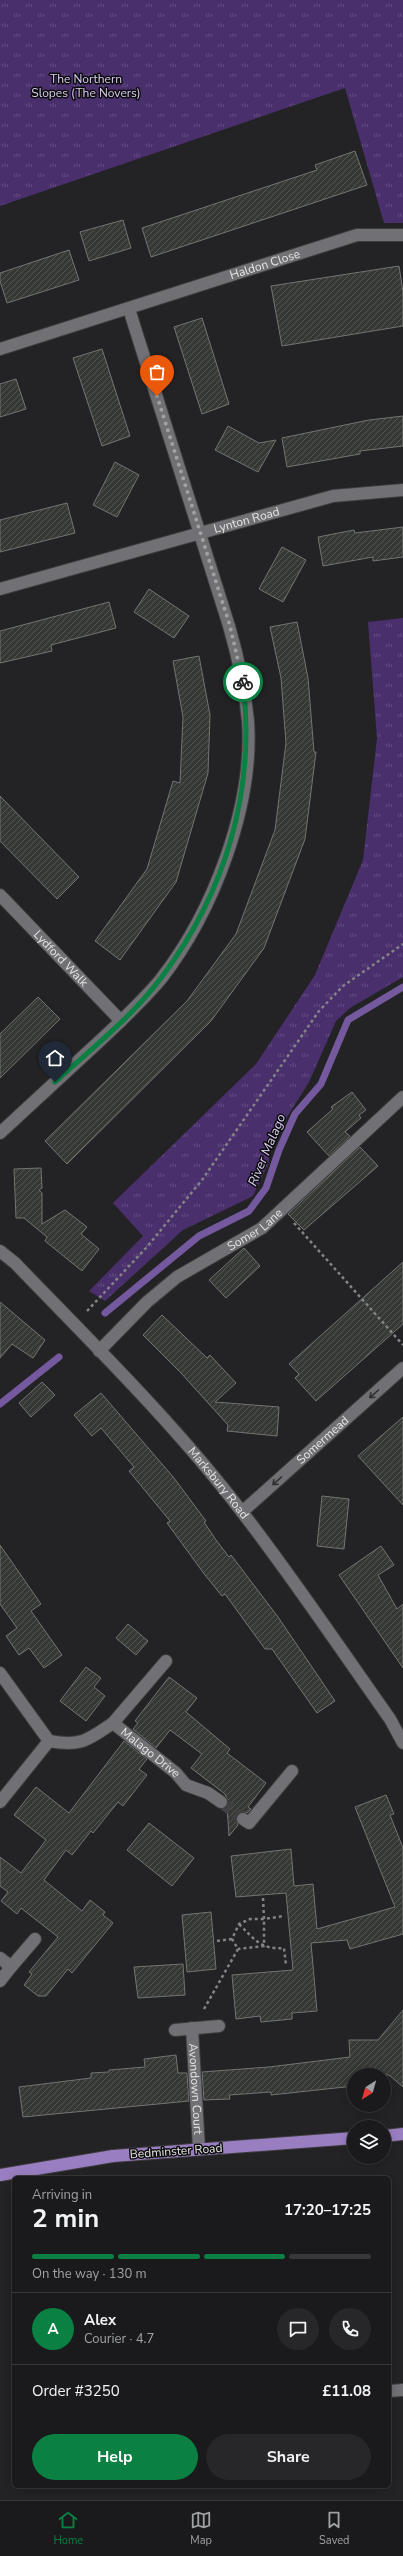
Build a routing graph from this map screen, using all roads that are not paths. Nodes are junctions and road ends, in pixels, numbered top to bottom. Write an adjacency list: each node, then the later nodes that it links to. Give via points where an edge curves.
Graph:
1 (403, 235): 2 (street, Haldon Close, via 357,236)
2 (129, 309): 3 (street, Haldon Close); 5 (street)
3 (0, 350)
4 (403, 490): 5 (street, Lynton Road, via 333,496)
5 (200, 532): 6 (street, Lynton Road); 8 (street, via 242,672 248,722 240,807 227,855 210,901 160,979)
6 (0, 589)
7 (0, 895): 8 (street, Lydford Walk)
8 (122, 1021): 10 (street)
9 (403, 1097): 12 (street, Somer Lane, via 262,1228 177,1277)
10 (0, 1133)
11 (0, 1251): 12 (street, Marksbury Road, via 15,1263)
12 (96, 1348): 14 (street, Marksbury Road, via 196,1455)
13 (403, 1368): 14 (street, Somermead, one-way to 14)
14 (242, 1512): 19 (street, Marksbury Road, via 390,1719)
15 (166, 1661): 17 (street, Malago Drive)
16 (0, 1673): 18 (street)
17 (113, 1723): 18 (street, Malago Drive, via 86,1741 65,1744); 22 (street, Malago Drive, via 176,1773 186,1785 208,1792)
18 (49, 1741): 21 (street)
19 (403, 1743)
20 (292, 1771): 23 (street, via 249,1823)
21 (0, 1802)
22 (221, 1802)
23 (243, 1818)
24 (35, 1939): 26 (street)
25 (0, 1958): 26 (street)
26 (11, 1967): 27 (street)
27 (0, 1981)
28 (219, 2026): 29 (street, Avondown Court)
29 (192, 2028): 30 (street, Avondown Court); 34 (street, Avondown Court)
30 (175, 2030)
31 (403, 2134): 32 (main road)
32 (391, 2135)
33 (347, 2138): 34 (main road, Bedminster Road)
34 (199, 2149): 35 (main road, Bedminster Road, via 112,2156)
35 (0, 2175)
36 (403, 2390): 37 (street)
37 (391, 2391)

